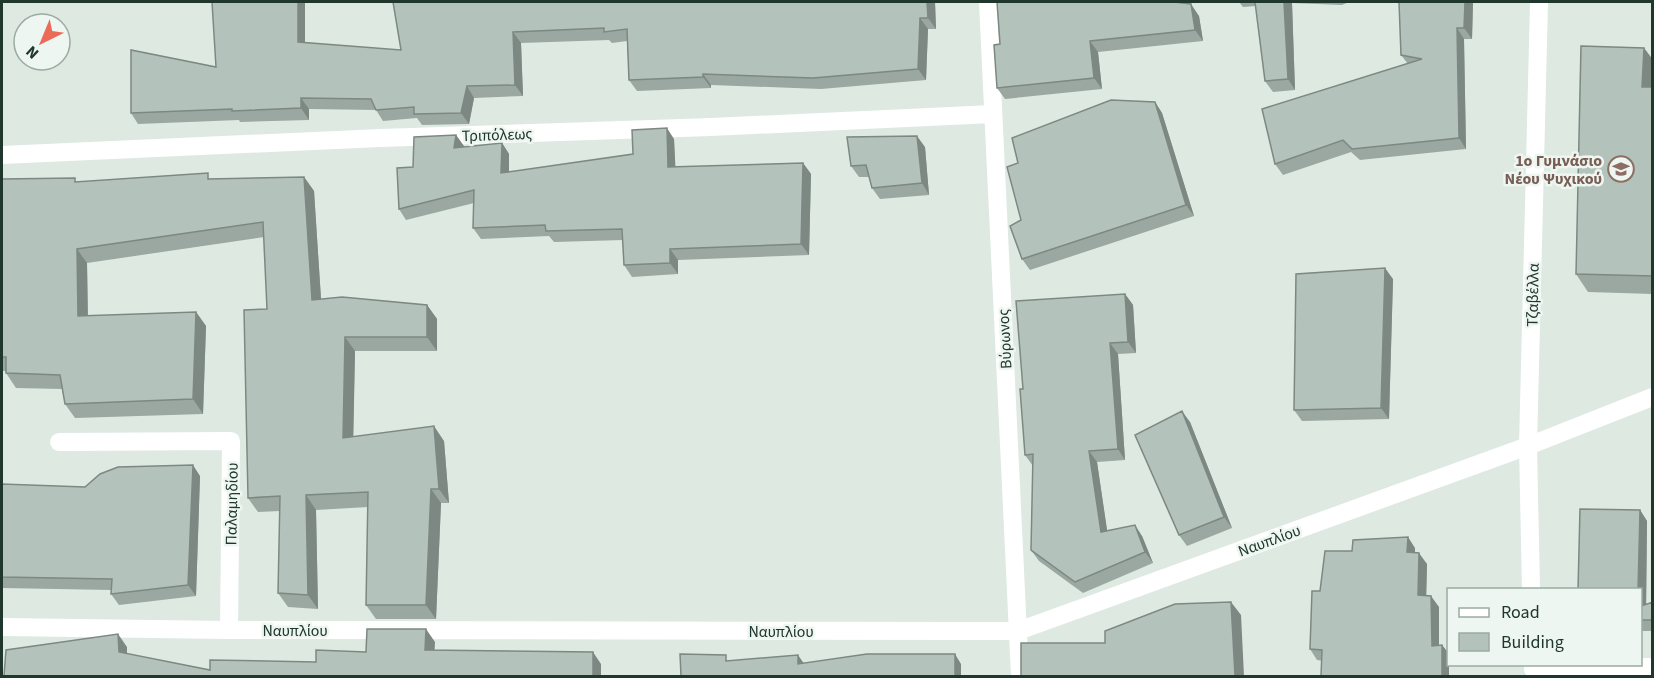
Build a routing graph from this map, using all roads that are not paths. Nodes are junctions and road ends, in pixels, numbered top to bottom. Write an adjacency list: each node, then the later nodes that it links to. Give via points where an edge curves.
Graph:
1 (988, 2): 3 (street, Βύρωνος)
2 (1539, 2): 7 (street, Τζαβέλλα)
3 (993, 114): 4 (street, Τριπόλεως); 11 (street, Βύρωνος)
4 (2, 155)
5 (1653, 397): 7 (street, Ναυπλίου)
6 (59, 442): 10 (street, Παλαμηδίου, via 231,441)
7 (1528, 446): 8 (street, Τζαβέλλα); 11 (street, Ναυπλίου)
8 (1531, 588)
9 (2, 627): 10 (street, Ναυπλίου)
10 (230, 630): 11 (street, Ναυπλίου)
11 (1018, 631): 14 (street, Βύρωνος)
12 (1653, 666): 13 (street)
13 (1533, 670)
14 (1020, 676)

